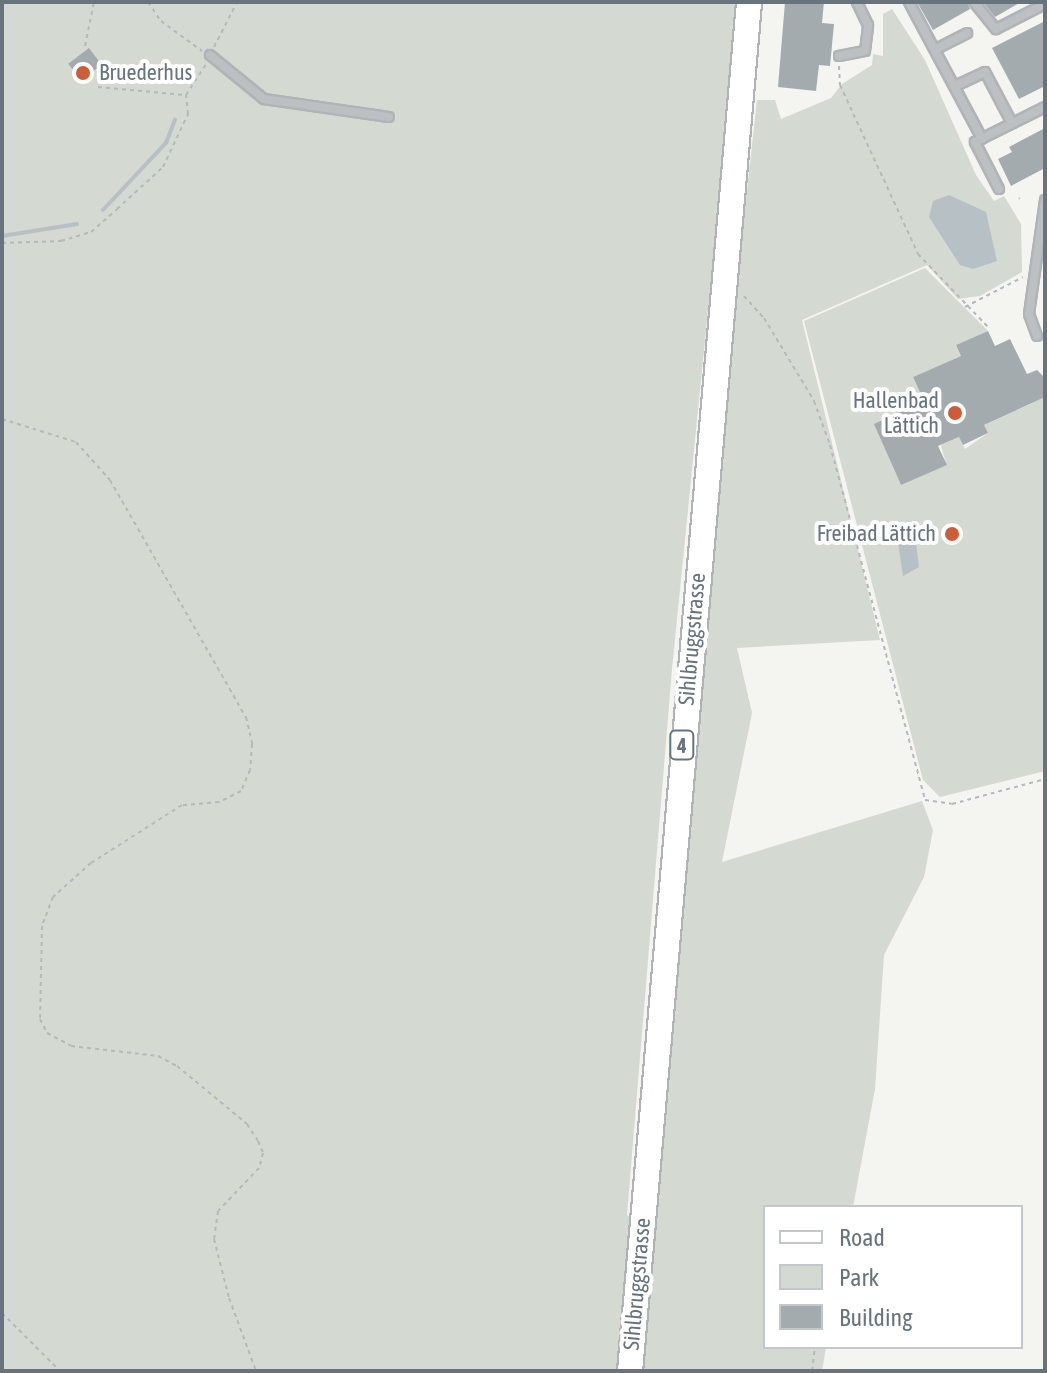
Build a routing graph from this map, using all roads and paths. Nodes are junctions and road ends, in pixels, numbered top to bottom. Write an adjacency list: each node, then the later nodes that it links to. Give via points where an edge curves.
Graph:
1 (94, 2): 9 (path)
2 (148, 2): 11 (path, via 161,21)
3 (749, 2): 23 (main road, Sihlbruggstrasse / 4)
4 (857, 2): 12 (lane, via 868,25 865,51)
5 (909, 2): 10 (lane)
6 (974, 2): 7 (lane, via 996,29)
7 (1045, 4)
8 (967, 33): 10 (lane)
9 (85, 46)
10 (936, 49): 13 (lane)
11 (210, 55): 16 (lane, via 264,99)
12 (839, 56): 24 (path, via 840,85 918,254)
13 (955, 86): 17 (lane, via 985,72); 18 (lane)
14 (98, 87): 21 (path, via 186,95 188,114 163,167 91,232 61,241)
15 (1045, 107): 17 (lane)
16 (389, 117)
17 (1012, 123): 18 (lane)
18 (982, 139): 19 (lane, via 975,142)
19 (999, 189)
20 (1045, 200): 22 (lane)
21 (2, 243)
22 (1035, 271): 24 (path); 26 (lane, via 1029,314)
23 (724, 290): 28 (path, via 748,297 814,401 925,800 952,804); 33 (main road, Sihlbruggstrasse / 4)
24 (965, 307): 25 (path)
25 (990, 329)
26 (1037, 336)
27 (2, 419): 32 (path, via 76,442 110,480 246,717 252,744 241,791 219,802 182,805 91,863 53,897 42,926 40,1019 47,1033 71,1046 158,1056 177,1066 210,1099 247,1124 258,1141 263,1153 259,1168 218,1211 214,1239)
28 (1045, 779)
29 (2, 1313): 31 (path)
30 (815, 1349): 34 (path)
31 (60, 1371)
32 (256, 1371)
33 (630, 1371)
34 (812, 1371)

